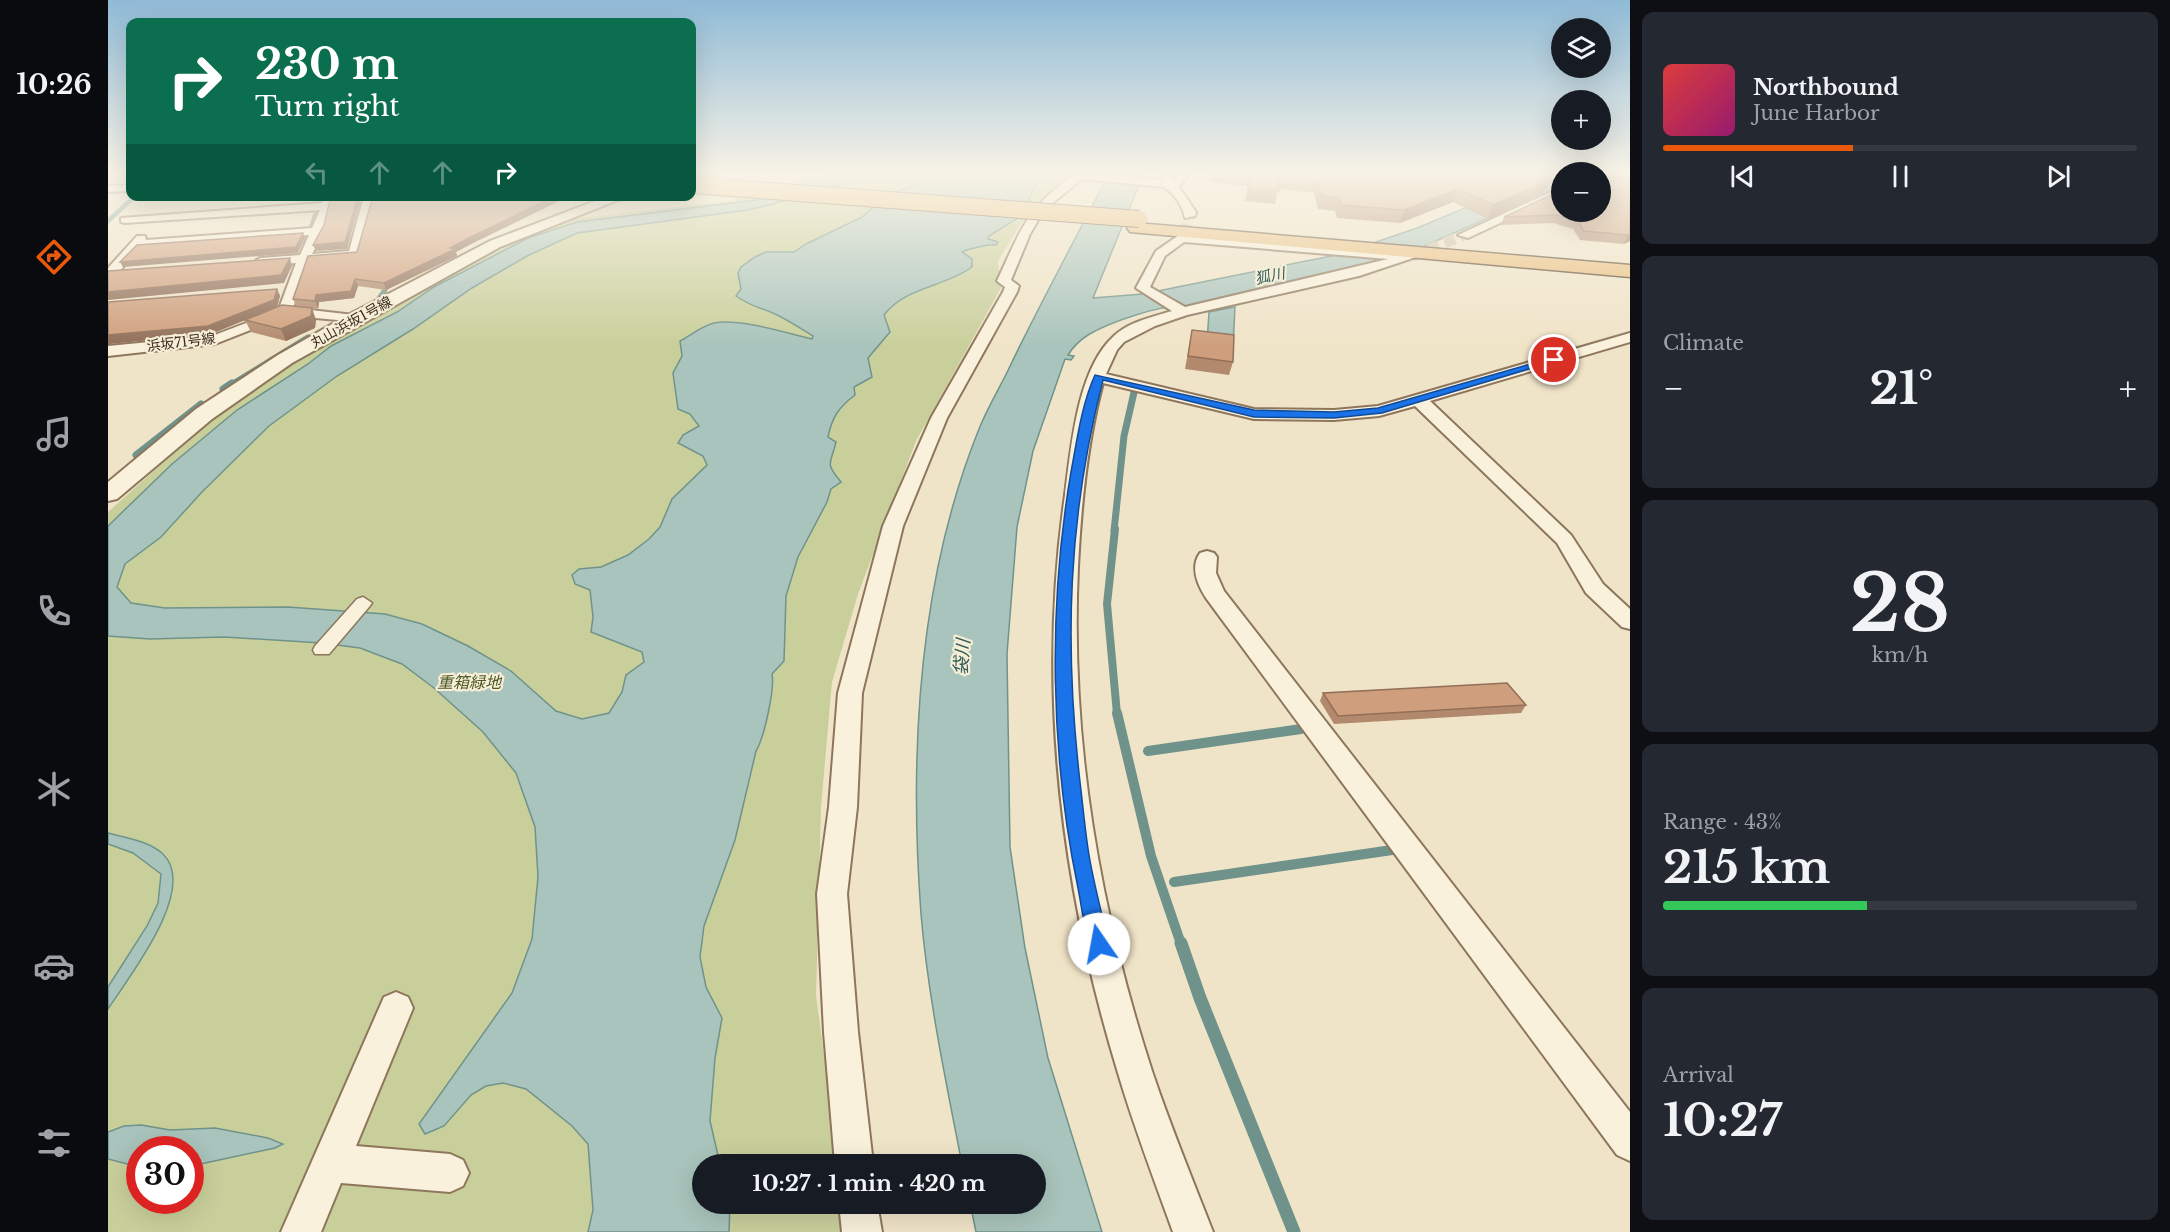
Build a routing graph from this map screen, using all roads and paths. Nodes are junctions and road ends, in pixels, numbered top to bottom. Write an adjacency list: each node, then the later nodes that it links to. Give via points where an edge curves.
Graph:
1 (147, 232): 11 (street)
2 (297, 232): 11 (street)
3 (317, 232): 15 (street)
4 (360, 232): 15 (street, via 354,254)
5 (525, 232): 23 (street, 丸山浜坂1号線, via 495,244)
6 (1026, 232): 35 (street, via 1004,281 1012,285 1010,292 939,418 893,526 850,693 843,807 832,894)
7 (1239, 232): 12 (highway)
8 (1239, 232): 12 (highway)
9 (1461, 232): 13 (street)
10 (1495, 240): 13 (highway)
11 (137, 244): 20 (street)
12 (1359, 245): 13 (highway); 13 (highway); 21 (street, via 1183,237 1160,254 1143,288)
13 (1429, 246): 14 (highway); 16 (highway); 18 (highway); 21 (street, via 1344,276)
14 (1630, 255)
15 (306, 258): 17 (street); 22 (street, via 284,290)
16 (1630, 262)
17 (248, 263)
18 (1630, 271)
19 (133, 272): 20 (street)
20 (109, 275)
21 (1179, 310): 26 (street, via 1118,339 1104,357)
22 (285, 311): 23 (street); 25 (street, 浜坂71号線, via 215,340)
23 (354, 319): 28 (street, 丸山浜坂1号線, via 285,359 204,414)
24 (1630, 337): 27 (street)
25 (108, 351)
26 (1099, 377): 27 (street, via 1254,414 1334,415 1378,411); 41 (street, via 1082,442 1070,515 1063,603 1065,725 1080,854 1099,944 1128,1051)
27 (1419, 400): 31 (street, via 1564,539 1594,588)
28 (110, 489)
29 (1207, 557): 34 (street, via 1205,573 1214,593)
30 (363, 603): 32 (street)
31 (1630, 622)
32 (322, 650)
33 (396, 1008): 36 (street)
34 (1630, 1142)
35 (853, 1154)
36 (333, 1162): 37 (street); 39 (street)
37 (450, 1173)
38 (860, 1214): 40 (street)
39 (302, 1232)
40 (862, 1232)
41 (1193, 1232)

